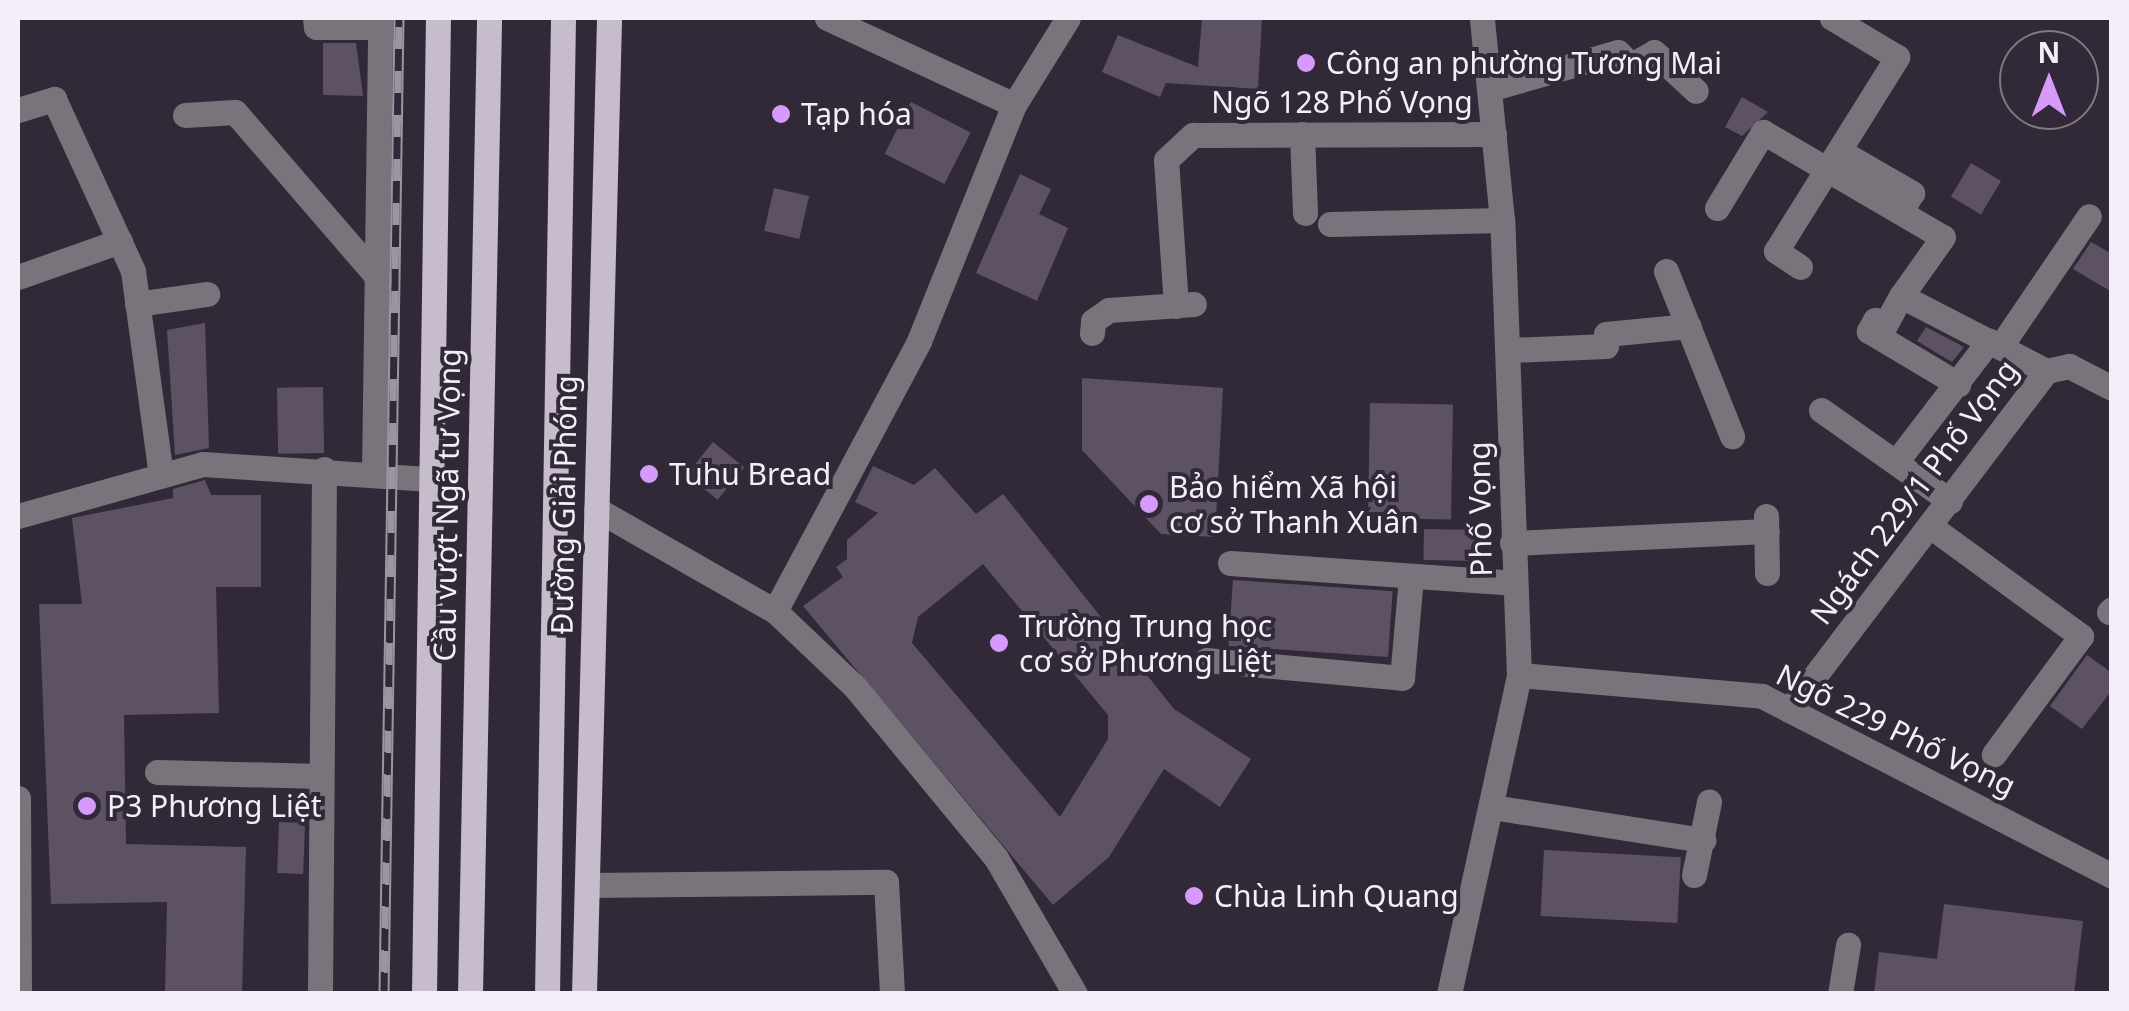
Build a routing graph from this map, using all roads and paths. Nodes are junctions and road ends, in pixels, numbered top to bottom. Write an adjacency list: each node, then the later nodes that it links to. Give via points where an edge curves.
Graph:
1 (315, 18): 10 (street, via 316,27)
2 (438, 18): 45 (main road)
3 (490, 18): 74 (main road, Cầu vượt Ngã tư Vọng)
4 (563, 18): 75 (main road)
5 (608, 18): 47 (main road, Đường Giải Phóng)
6 (827, 18): 13 (street)
7 (1068, 18): 13 (street)
8 (1482, 18): 11 (street, Phố Vọng)
9 (1832, 18): 18 (street, via 1898,57)
10 (380, 22): 28 (street)
11 (1490, 90): 12 (street, via 1618,52 1631,65 1654,52); 17 (street, Phố Vọng)
12 (1696, 92)
13 (1014, 105): 55 (street, via 919,341)
14 (18, 110): 24 (street, via 54,99)
15 (185, 114): 28 (street, via 234,112)
16 (1302, 134): 17 (street, Ngõ 128 Phố Vọng); 20 (street); 33 (street, Ngõ 128 Phố Vọng, via 1193,135 1166,160 1185,305 1108,310 1093,321)
17 (1494, 134): 22 (street, Phố Vọng)
18 (1837, 162): 19 (street, via 1763,132); 25 (street, via 1776,252); 30 (street, via 1912,192 1900,212 1949,229)
19 (1717, 208)
20 (1305, 213)
21 (2089, 216): 34 (street)
22 (1502, 220): 23 (street); 35 (street, Phố Vọng)
23 (1330, 224)
24 (120, 242): 27 (street); 31 (street)
25 (1800, 266)
26 (1666, 271): 32 (street)
27 (18, 278)
28 (380, 280): 43 (street)
29 (206, 294): 31 (street)
30 (1901, 296): 34 (street); 37 (street, via 1885,325 1875,320 1869,331)
31 (137, 304): 44 (street)
32 (1689, 326): 35 (street, via 1606,334 1606,346); 40 (street)
33 (1092, 333)
34 (1995, 344): 36 (street); 37 (street)
35 (1509, 350): 50 (street, Phố Vọng)
36 (2046, 371): 38 (street, Ngách 229/1 Phố Vọng, via 2069,366); 46 (street, Ngách 229/1 Phố Vọng)
37 (1958, 384): 41 (street)
38 (2110, 384)
39 (1821, 410): 41 (street)
40 (1732, 436)
41 (1896, 462): 46 (street)
42 (324, 469): 43 (street); 44 (street, via 203,464); 61 (street)
43 (374, 472): 45 (street)
44 (161, 475): 48 (street)
45 (431, 480): 73 (main road)
46 (1950, 500): 49 (street, Ngách 229/1 Phố Vọng)
47 (596, 508): 55 (street); 69 (main road, Đường Giải Phóng)
48 (18, 516)
49 (1930, 526): 58 (street, Ngách 229/1 Phố Vọng); 59 (street, via 2080,636)
50 (1512, 543): 52 (street, via 1767,524); 54 (street, Phố Vọng)
51 (1230, 564): 53 (street)
52 (1766, 573)
53 (1411, 577): 54 (street); 56 (street, via 1402,678)
54 (1513, 582): 57 (street, Phố Vọng)
55 (775, 611): 78 (street, via 855,687 950,799 996,858)
56 (1206, 660)
57 (1520, 675): 58 (street, Ngõ 229 Phố Vọng, via 1762,696); 64 (street, Phố Vọng)
58 (1790, 710): 68 (street, Ngõ 229 Phố Vọng)
59 (1994, 754)
60 (157, 772): 61 (street)
61 (322, 776): 72 (street)
62 (18, 798): 66 (street)
63 (1710, 802): 65 (street)
64 (1492, 807): 65 (street); 79 (street, Phố Vọng)
65 (1702, 840): 67 (street)
66 (18, 854): 71 (street)
67 (1694, 876)
68 (2112, 876)
69 (587, 885): 76 (main road, Đường Giải Phóng); 77 (street, via 886,882)
70 (1848, 946): 80 (street)
71 (19, 994)
72 (320, 994)
73 (424, 994)
74 (470, 994)
75 (547, 994)
76 (584, 994)
77 (892, 994)
78 (1076, 994)
79 (1449, 994)
80 (1840, 994)

